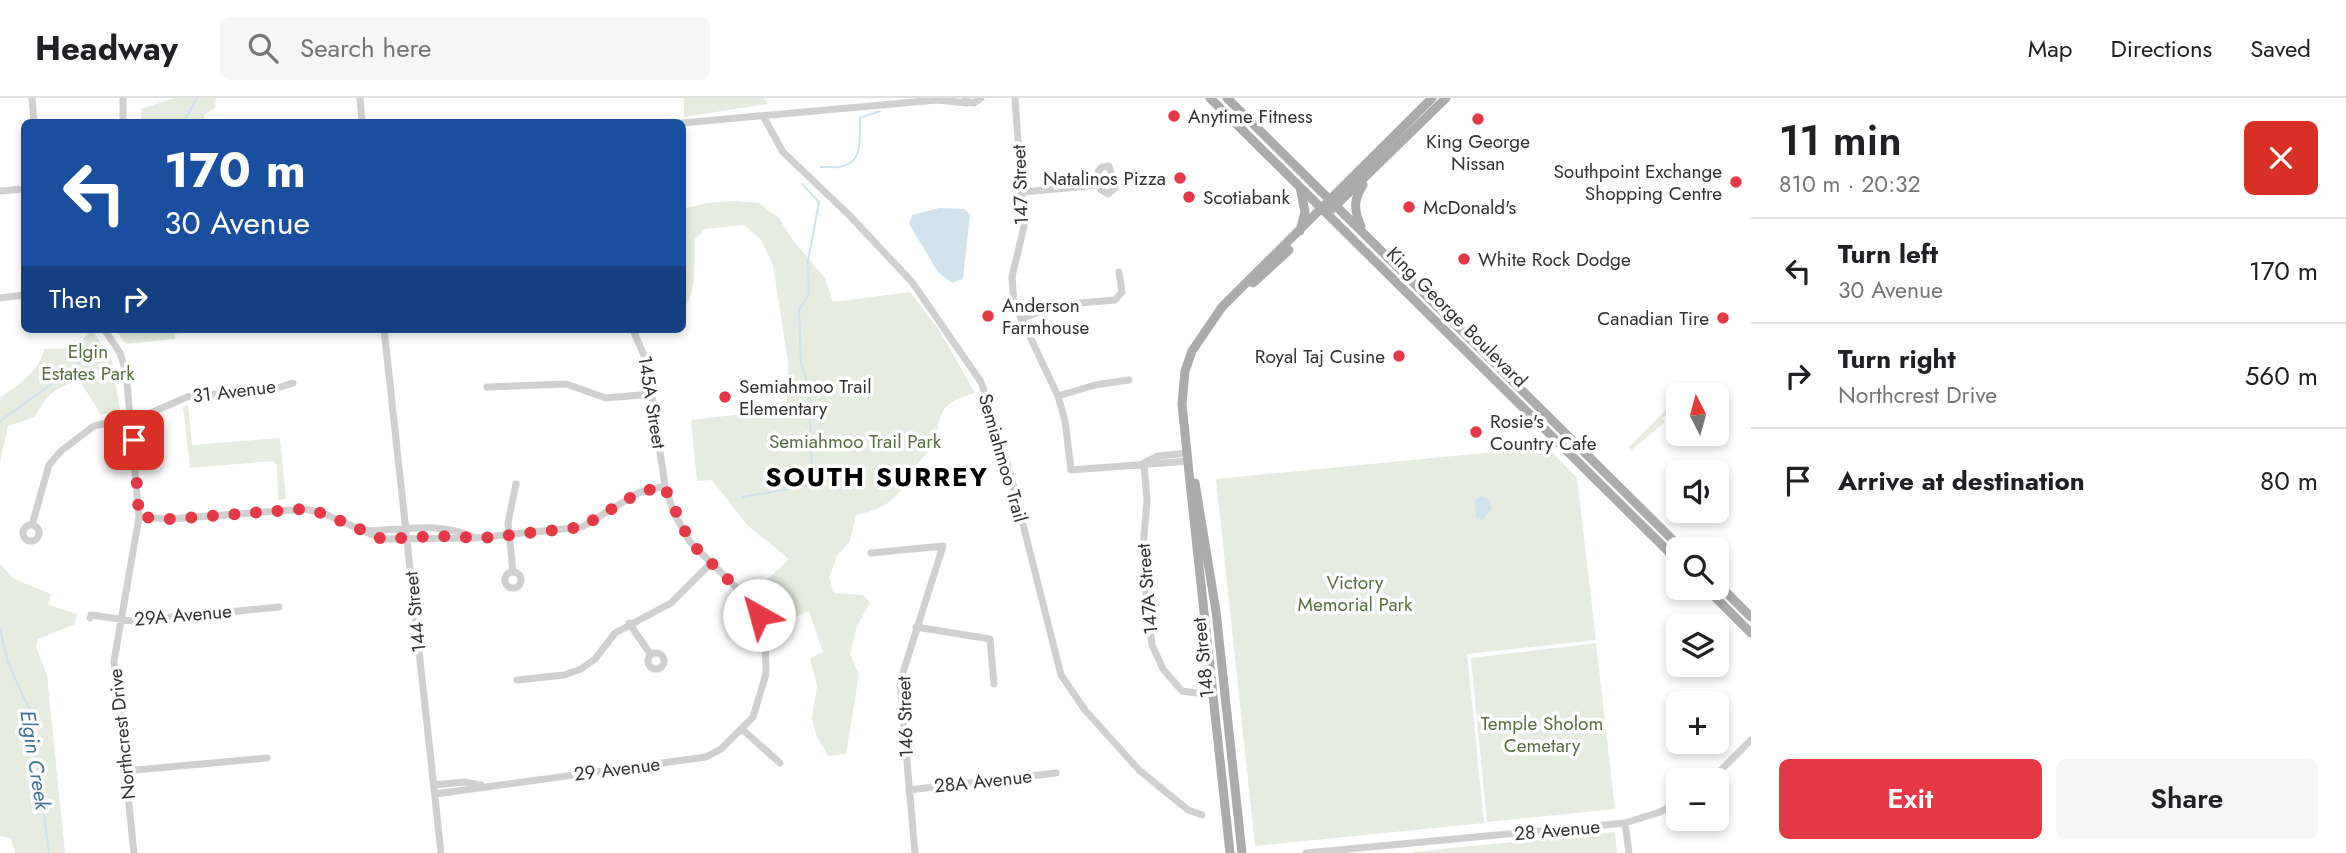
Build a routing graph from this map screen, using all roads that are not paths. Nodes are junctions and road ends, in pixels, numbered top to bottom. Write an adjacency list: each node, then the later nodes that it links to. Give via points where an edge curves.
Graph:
1 (32, 98): 13 (street)
2 (123, 98): 14 (street)
3 (360, 98): 15 (street)
4 (982, 98): 11 (street)
5 (1015, 98): 22 (street, 147 Street)
6 (1210, 98): 18 (main road, King George Boulevard)
7 (1432, 98): 23 (main road)
8 (1446, 98): 17 (main road)
9 (940, 99): 11 (street); 12 (street)
10 (1228, 99): 23 (main road, King George Boulevard)
11 (964, 100)
12 (763, 116): 16 (street); 85 (street, Semiahmoo Trail, via 783,152 912,282 981,382 1009,469 1061,675 1139,771 1188,810)
13 (34, 119)
14 (123, 119)
15 (362, 119)
16 (686, 124)
17 (1365, 180): 23 (main road); 26 (main road, via 1355,204)
18 (1299, 185): 24 (main road, King George Boulevard); 25 (main road, via 1306,212)
19 (1099, 186): 22 (street)
20 (21, 189): 21 (street)
21 (0, 191)
22 (1023, 192): 30 (street, 147 Street, via 1024,226 1012,277)
23 (1334, 203): 24 (main road); 26 (main road, King George Boulevard)
24 (1325, 211): 25 (main road, 148 Street); 31 (main road, 148 Street); 35 (main road, King George Boulevard)
25 (1300, 232): 31 (main road, 148 Street)
26 (1363, 232): 38 (main road, King George Boulevard)
27 (1119, 272): 30 (street, via 1122,292 1115,300 1057,304)
28 (21, 295): 29 (street)
29 (0, 298)
30 (1021, 319): 42 (street, 147 Street)
31 (1206, 327): 45 (main road, 148 Street, via 1192,351 1182,389)
32 (106, 333): 43 (street, Northcrest Drive, via 123,363)
33 (384, 333): 53 (street, 144 Street)
34 (636, 333): 40 (street, 145A Street)
35 (1457, 342): 38 (main road, via 1474,351 1509,385); 41 (main road, King George Boulevard)
36 (1129, 380): 42 (street)
37 (293, 383): 43 (street, 31 Avenue, via 177,399)
38 (1518, 386): 44 (main road, King George Boulevard)
39 (488, 387): 40 (street, via 566,384 606,398)
40 (652, 394): 49 (street, 145A Street)
41 (1510, 394): 44 (main road, via 1520,395 1556,431); 47 (main road, King George Boulevard)
42 (1058, 396): 46 (street, 147 Street, via 1071,470)
43 (131, 418): 50 (street, Northcrest Drive); 52 (street, 31 Avenue, via 94,426 54,458 42,482)
44 (1577, 444): 51 (main road, King George Boulevard)
45 (1188, 457): 46 (street, via 1158,457); 90 (main road, 148 Street); 91 (main road, 148 Street, via 1216,611)
46 (1144, 463): 72 (street, 147A Street, via 1147,500 1142,558 1152,645 1163,669 1182,691)
47 (1589, 474): 51 (main road, via 1613,489 1646,522); 56 (main road, King George Boulevard)
48 (516, 484): 54 (street)
49 (664, 486): 54 (street, via 638,493 582,527); 58 (street, 145A Street, via 690,542)
50 (139, 517): 53 (street, via 170,519 294,509 325,514 382,539); 65 (street, Northcrest Drive)
51 (1654, 521): 55 (main road, King George Boulevard)
52 (32, 525)
53 (406, 534): 54 (street, via 442,531 475,538); 80 (street, 144 Street)
54 (509, 536): 59 (street)
55 (1670, 537)
56 (1666, 549)
57 (871, 553): 67 (street, 146 Street, via 943,546)
58 (711, 563): 66 (street, via 671,603); 73 (street, 145A Street, via 749,600 765,633 762,694)
59 (513, 572)
60 (1729, 595): 63 (main road)
61 (1718, 600): 68 (main road)
62 (279, 607): 65 (street, 29A Avenue)
63 (1751, 617)
64 (90, 618): 65 (street, 29A Avenue)
65 (121, 620): 78 (street, Northcrest Drive, via 114,662)
66 (629, 623): 69 (street); 70 (street, via 610,638 595,659 574,672)
67 (916, 627): 71 (street, via 990,639); 82 (street, 146 Street, via 900,682)
68 (1751, 633)
69 (651, 655)
70 (517, 680)
71 (994, 684)
72 (1197, 693)
73 (743, 730): 76 (street); 81 (street, 29 Avenue, via 721,748 693,760)
74 (1751, 740): 77 (street)
75 (267, 758): 78 (street)
76 (780, 763)
77 (1723, 768)
78 (125, 771): 87 (street, Northcrest Drive)
79 (1056, 773): 82 (street, 28A Avenue)
80 (433, 785): 81 (street, 29 Avenue); 83 (street, 144 Street)
81 (481, 785): 83 (street, 29 Avenue)
82 (909, 790): 89 (street, 146 Street)
83 (435, 794): 88 (street, 144 Street)
84 (1666, 809): 86 (street, 28 Avenue)
85 (1202, 815)
86 (1625, 823): 92 (street, 28 Avenue); 93 (street)
87 (134, 853)
88 (441, 853)
89 (915, 853)
90 (1230, 853)
91 (1242, 853)
92 (1306, 853)
93 (1629, 853)

